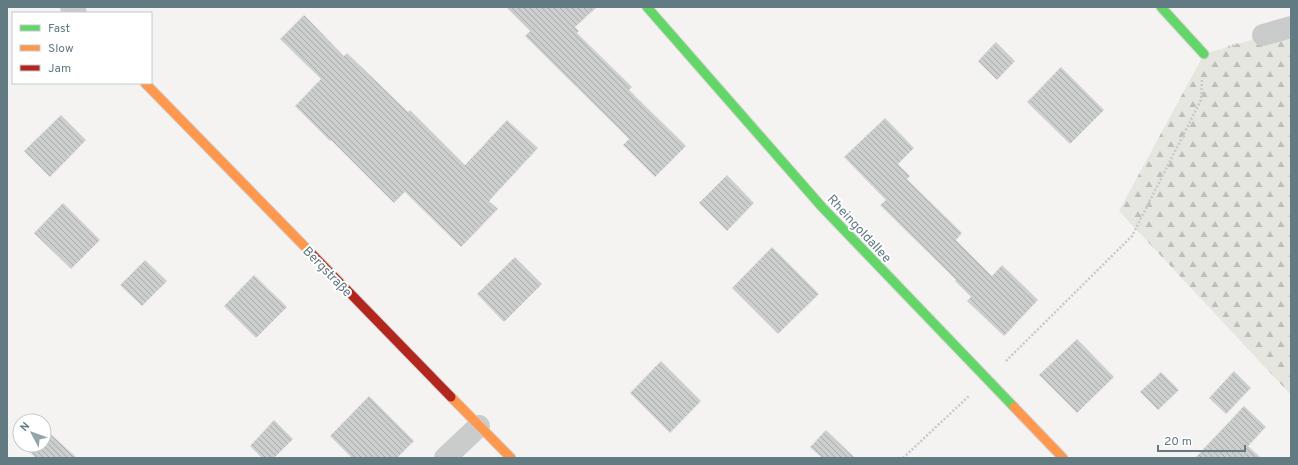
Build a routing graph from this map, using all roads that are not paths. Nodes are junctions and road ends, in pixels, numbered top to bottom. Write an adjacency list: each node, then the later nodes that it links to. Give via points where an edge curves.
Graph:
1 (647, 7): 10 (street, Rheingoldallee, via 822,207)
2 (1161, 7): 5 (street)
3 (1291, 27): 4 (street)
4 (1263, 35)
5 (1204, 54)
6 (146, 84): 7 (street, Bergstraße)
7 (479, 426): 8 (street); 9 (street, Bergstraße)
8 (445, 458)
9 (511, 458)
10 (1063, 458)

